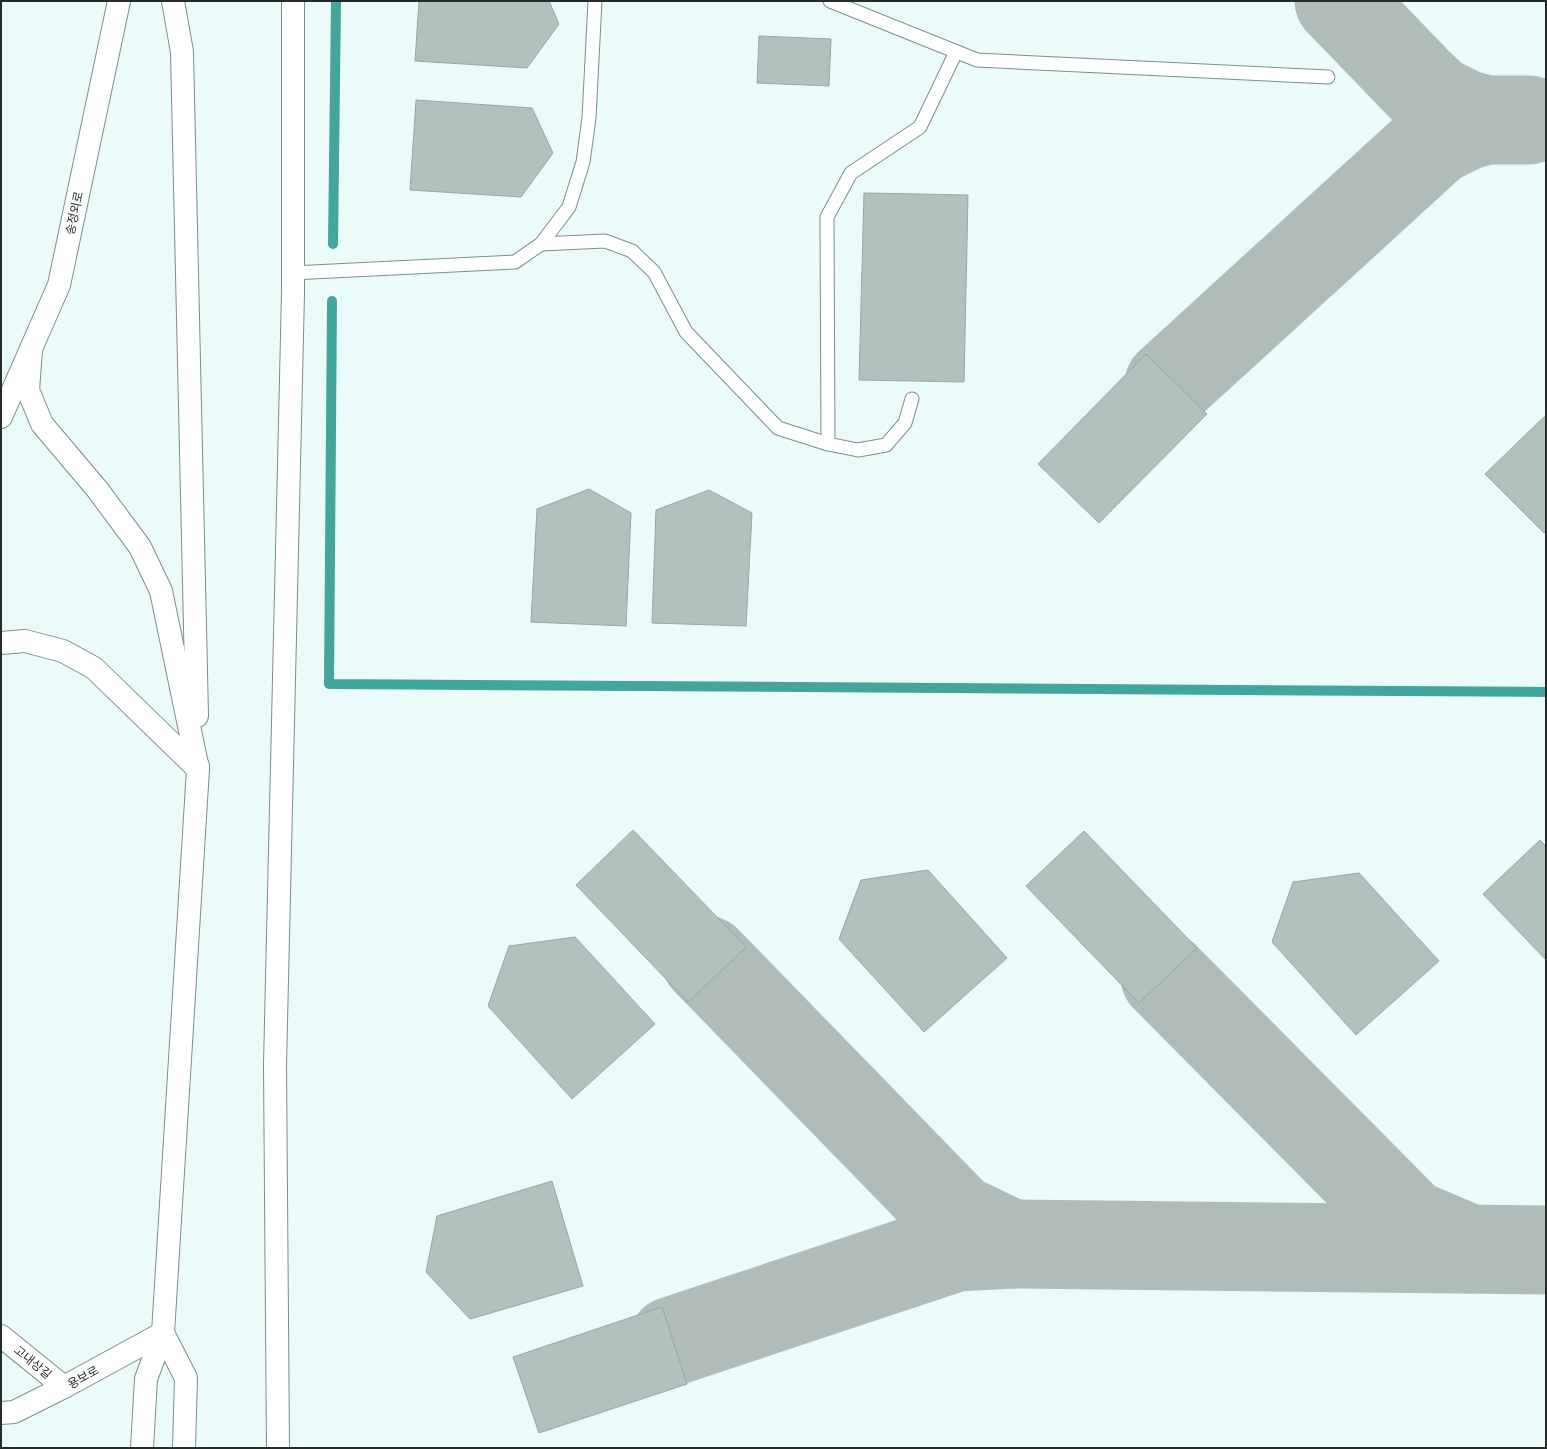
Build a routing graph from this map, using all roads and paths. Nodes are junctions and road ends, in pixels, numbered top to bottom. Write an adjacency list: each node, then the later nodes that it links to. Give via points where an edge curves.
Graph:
1 (119, 1): 10 (street, 송정외로, via 59,285)
2 (172, 1): 15 (street, via 182,52)
3 (293, 1): 9 (street)
4 (595, 1): 8 (lane, via 589,118 583,162 569,207)
5 (830, 1): 6 (lane)
6 (956, 52): 7 (lane, via 977,60); 13 (lane, via 920,127 851,173 827,217)
7 (1328, 77)
8 (541, 244): 9 (lane, via 515,262); 13 (lane, via 605,241 632,251 654,272 686,332 778,428)
9 (292, 273): 22 (street, via 275,1065)
10 (31, 346): 12 (street, 송정외로); 15 (street, via 28,390 42,424 97,489 140,547 161,591)
11 (912, 399): 13 (lane, via 905,423 886,445 858,450)
12 (1, 417)
13 (828, 444)
14 (1, 643): 15 (street, via 26,641 63,651 94,668)
15 (198, 769): 16 (street)
16 (163, 1333): 18 (street, 용보로); 20 (street, via 146,1379); 21 (street, via 186,1378)
17 (1, 1336): 18 (street, 고내상길)
18 (64, 1387): 19 (street, 용보로, via 14,1412)
19 (1, 1413)
20 (142, 1448)
21 (184, 1448)
22 (278, 1448)

